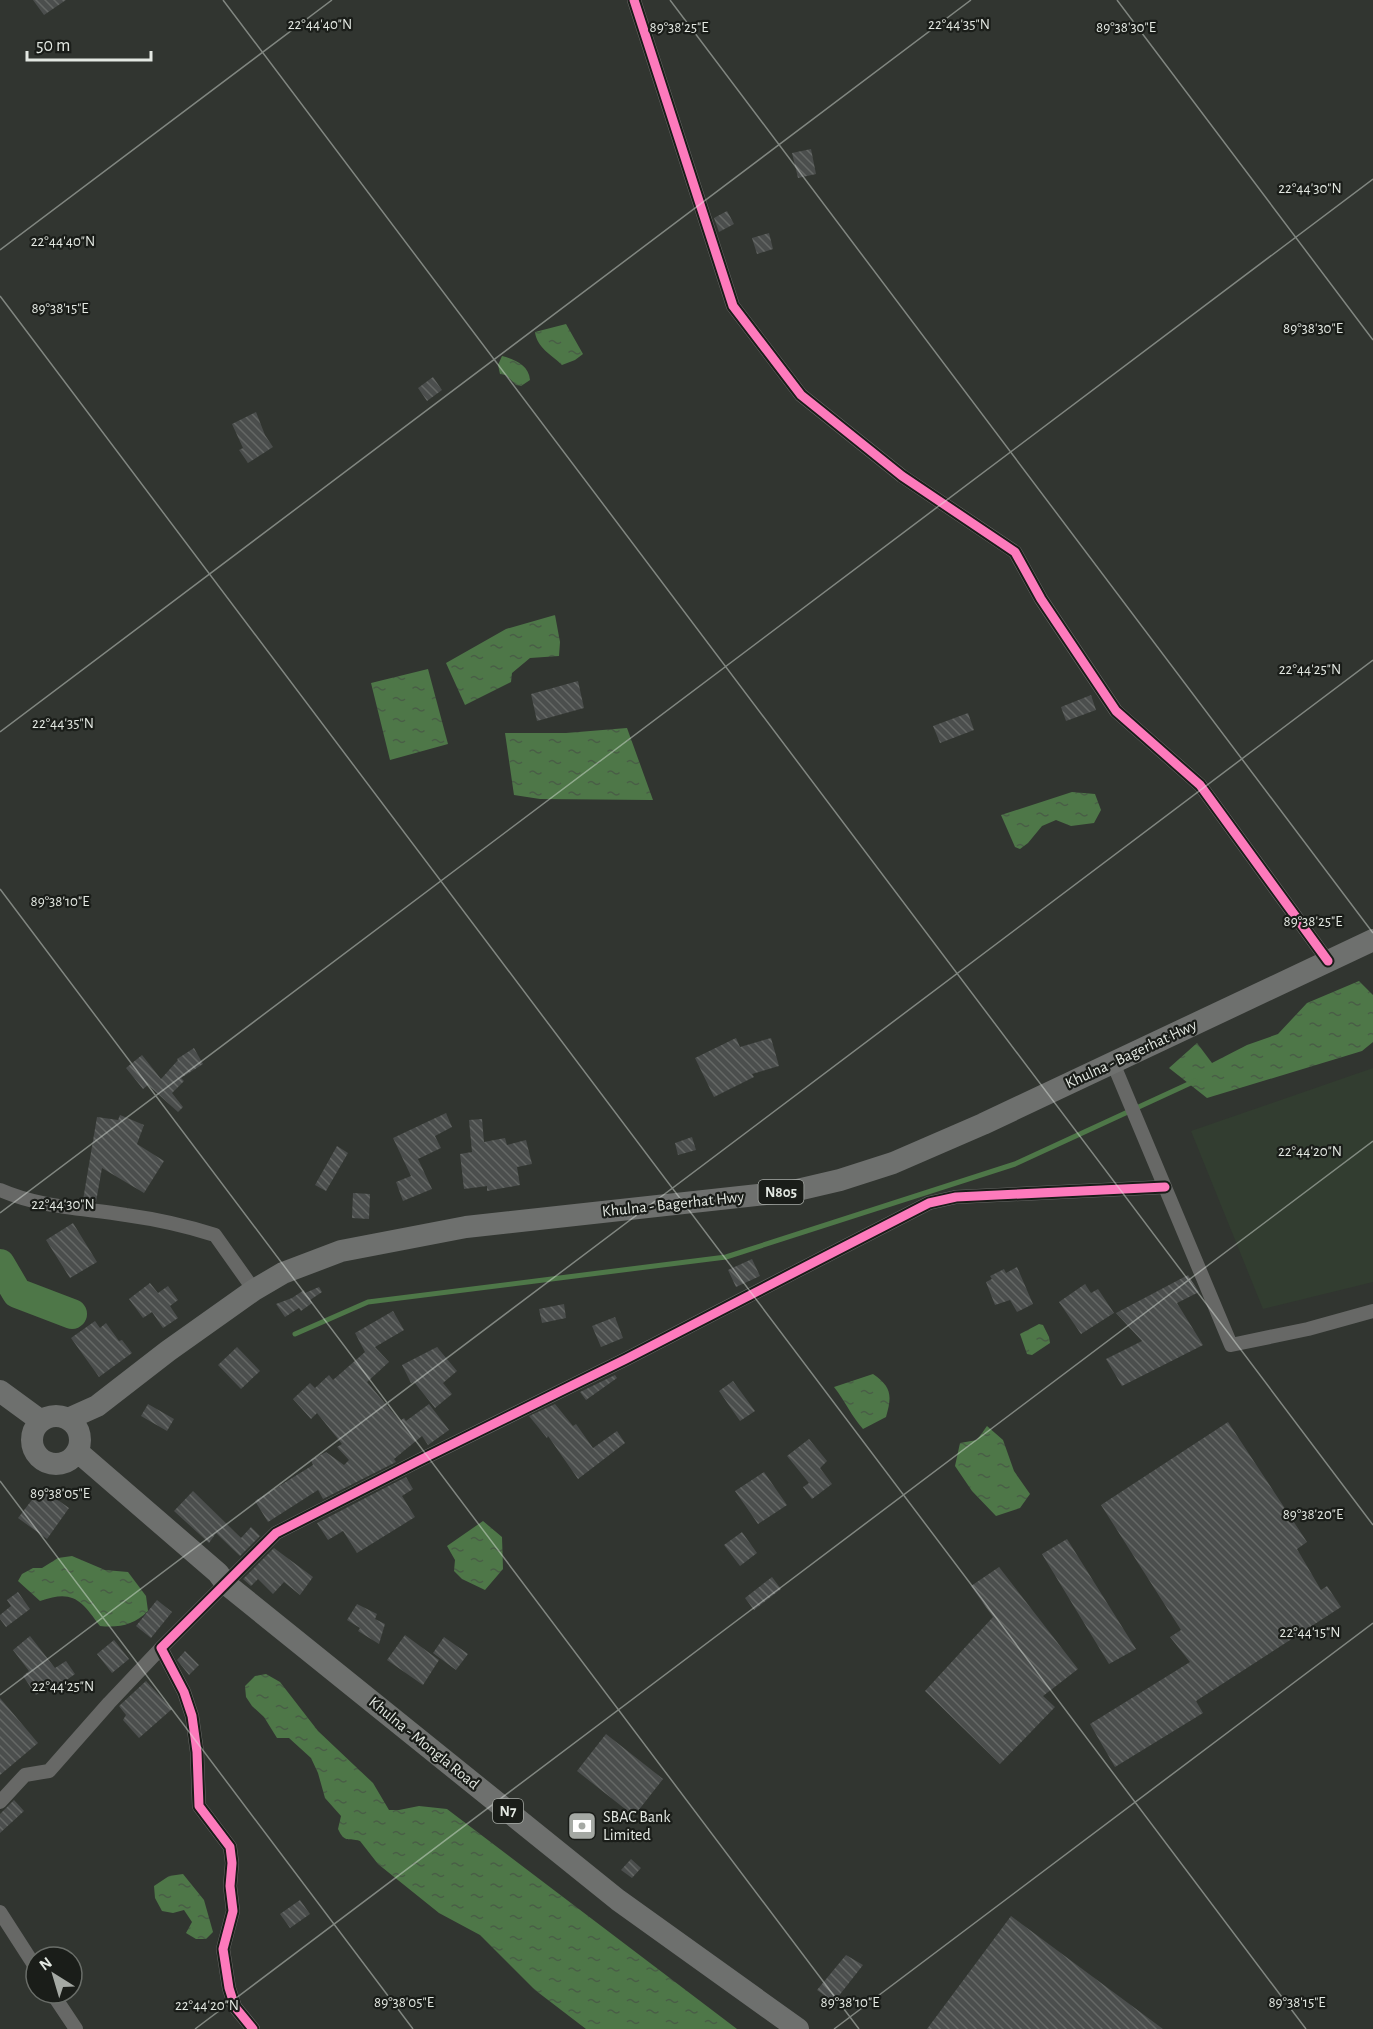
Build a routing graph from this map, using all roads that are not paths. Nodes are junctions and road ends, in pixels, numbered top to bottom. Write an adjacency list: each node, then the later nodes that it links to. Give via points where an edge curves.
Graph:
1 (634, 0): 3 (street, via 733,306 801,395 902,476 1015,552 1041,600 1116,711 1200,784)
2 (1373, 940): 3 (highway, Khulna - Bagerhat Hwy / N805)
3 (1328, 962): 4 (highway, Khulna - Bagerhat Hwy / N805)
4 (1113, 1063): 5 (street); 7 (highway, Khulna - Bagerhat Hwy / N805, via 893,1163 840,1180 793,1191 455,1229 341,1251 283,1273)
5 (1164, 1187): 8 (street, via 1231,1345); 13 (street, via 956,1197 929,1203 276,1533)
6 (0, 1190): 7 (street, via 65,1208 126,1215 215,1235)
7 (254, 1290): 12 (highway, Khulna - Bagerhat Hwy / N805, via 97,1406)
8 (1373, 1311)
9 (0, 1391): 11 (highway)
10 (0, 1404): 11 (highway)
11 (38, 1425): 12 (highway, via 50,1416 59,1416); 12 (highway, via 31,1440 33,1449 48,1464 60,1464)
12 (74, 1441): 13 (highway, Khulna - Mongla Road)
13 (226, 1584): 14 (street); 21 (highway, Khulna - Mongla Road / N7, via 618,1900)
14 (161, 1648): 15 (street, via 50,1771 25,1775); 20 (street, via 192,1716 199,1806 230,1847 233,1911 223,1949 235,2007)
15 (0, 1802)
16 (0, 1912): 17 (street)
17 (24, 1949)
18 (60, 2005): 19 (street)
19 (76, 2029)
20 (253, 2029)
21 (798, 2029)

